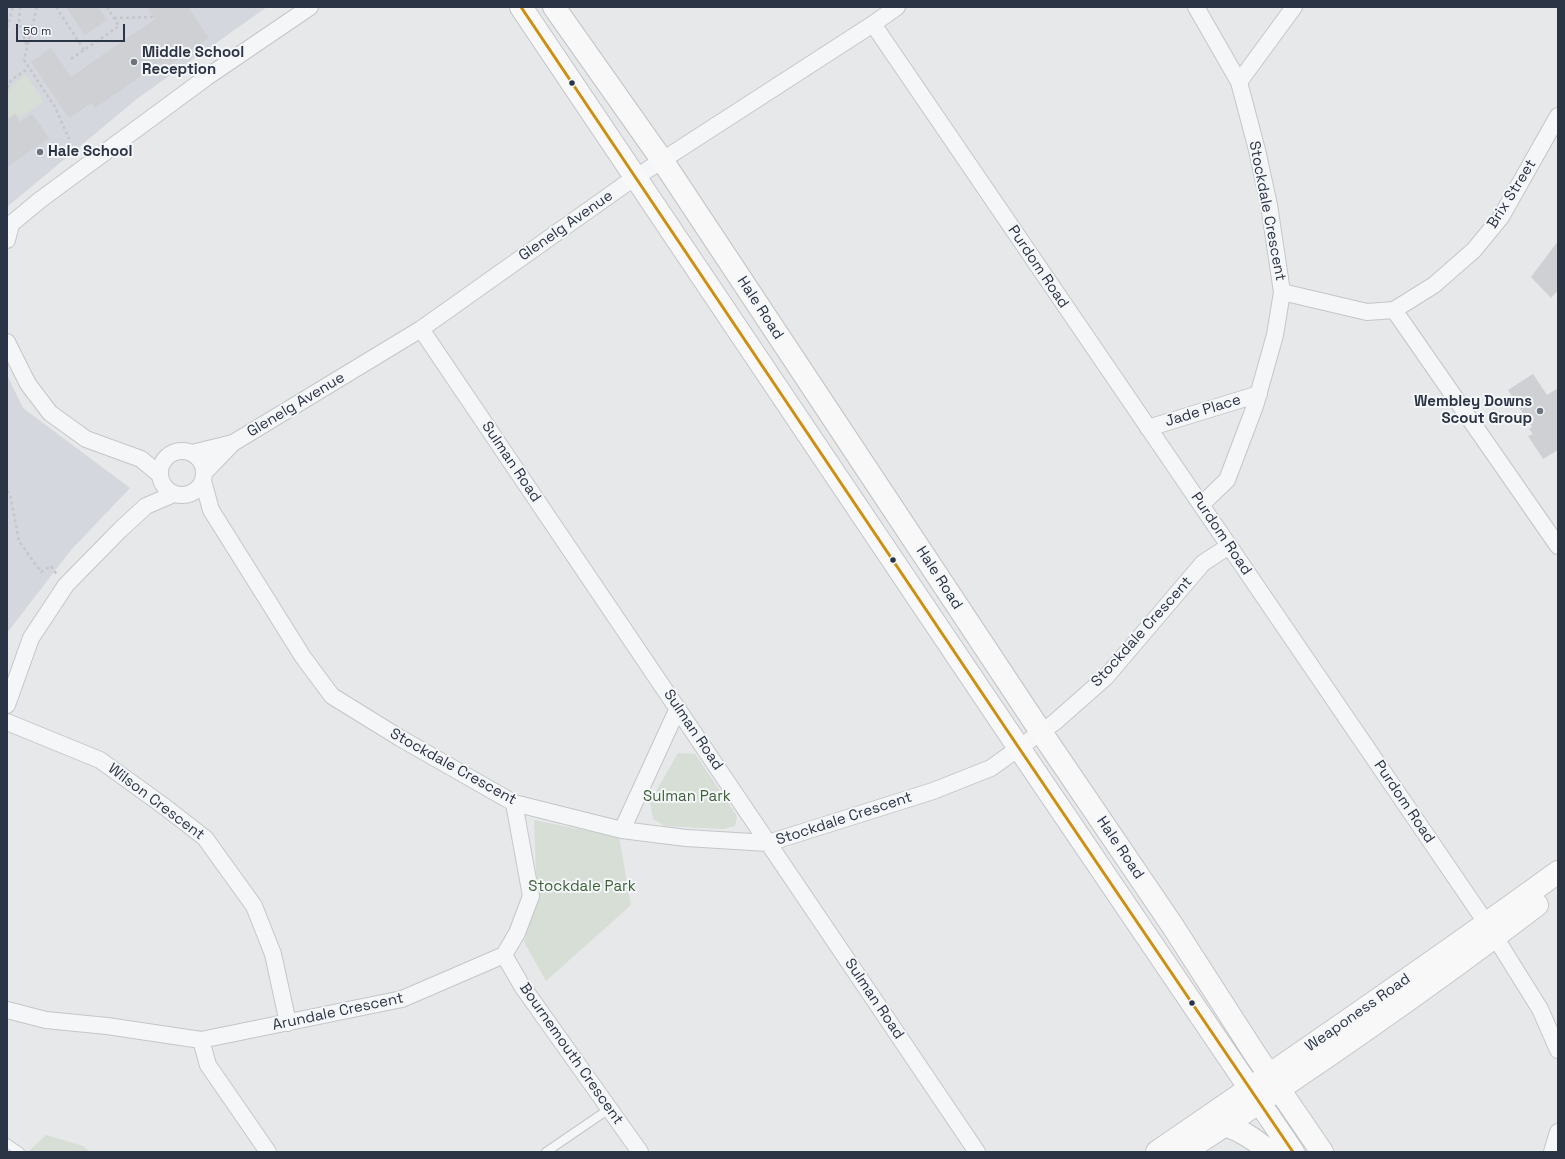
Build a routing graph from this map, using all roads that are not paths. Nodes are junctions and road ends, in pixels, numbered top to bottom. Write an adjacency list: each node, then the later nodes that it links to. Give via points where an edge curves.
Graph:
1 (310, 7): 12 (street, via 207,77 40,200 11,224)
2 (521, 7): 11 (main road, Hale Road)
3 (554, 7): 10 (main road, Hale Road)
4 (897, 7): 7 (street, Glenelg Avenue)
5 (1196, 7): 8 (street, Stockdale Crescent)
6 (1294, 7): 8 (street)
7 (873, 24): 10 (street, Glenelg Avenue); 19 (street, Purdom Road)
8 (1239, 82): 13 (street, Stockdale Crescent, via 1269,204)
9 (1556, 123): 14 (street, Brix Street, via 1501,217 1474,250 1434,285)
10 (662, 160): 11 (street, Glenelg Avenue); 35 (main road, Hale Road)
11 (636, 177): 15 (street, Glenelg Avenue); 36 (main road, Hale Road)
12 (7, 240)
13 (1282, 292): 14 (street, Brix Street, via 1367,312); 18 (street, Stockdale Crescent, via 1276,335)
14 (1394, 310): 31 (street)
15 (421, 329): 20 (street, Glenelg Avenue); 33 (street, Sulman Road)
16 (7, 342): 17 (street)
17 (11, 360): 23 (street, via 50,413 86,439)
18 (1259, 394): 19 (street, Jade Place); 27 (street, Stockdale Crescent, via 1227,480)
19 (1148, 428): 27 (street, Purdom Road)
20 (233, 443): 21 (street, Glenelg Avenue); 25 (street, Glenelg Avenue)
21 (192, 454): 22 (street, Glenelg Avenue, via 178,451); 25 (street, via 202,463)
22 (168, 455): 23 (street); 24 (street, Glenelg Avenue, via 160,466)
23 (141, 459): 24 (street)
24 (160, 476): 26 (street, via 167,490); 28 (street, Glenelg Avenue)
25 (203, 477): 26 (street, Glenelg Avenue, via 197,489); 29 (street, Stockdale Crescent)
26 (182, 494): 28 (street, Glenelg Avenue); 29 (street, Stockdale Crescent)
27 (1201, 505): 30 (street, Purdom Road)
28 (146, 506): 32 (street, Glenelg Avenue, via 66,585 31,638)
29 (211, 510): 37 (street, Stockdale Crescent, via 303,657 332,696)
30 (1229, 546): 35 (street, Stockdale Crescent, via 1203,564 1106,677); 42 (street, Purdom Road)
31 (1558, 546)
32 (7, 705)
33 (678, 708): 38 (street); 39 (street, Sulman Road)
34 (7, 722): 45 (street, Wilson Crescent, via 100,760 205,838 254,906 273,954)
35 (1041, 732): 36 (street, Stockdale Crescent); 48 (main road, Hale Road)
36 (1018, 748): 39 (street, Stockdale Crescent, via 991,768 933,791); 49 (main road, Hale Road)
37 (514, 803): 38 (street, Stockdale Crescent); 43 (street, via 531,896 517,933)
38 (622, 830): 39 (street, Stockdale Crescent, via 686,838)
39 (768, 843): 58 (street, Sulman Road)
40 (1558, 872): 42 (main road, Weaponess Road)
41 (1558, 889): 42 (main road, Weaponess Road)
42 (1491, 930): 47 (street, Purdom Road, via 1540,1009); 48 (main road, Weaponess Road)
43 (504, 956): 45 (street, Arundale Crescent, via 402,999); 50 (street, Bournemouth Crescent, via 522,986)
44 (7, 1010): 46 (street, Arundale Crescent, via 46,1020)
45 (288, 1023): 46 (street, Arundale Crescent)
46 (201, 1040): 55 (street, via 208,1065)
47 (1558, 1050)
48 (1275, 1083): 49 (main road, Weaponess Road); 63 (main road, Hale Road)
49 (1255, 1095): 51 (main road, Weaponess Road); 59 (main road, Weaponess Road); 62 (main road, Hale Road)
50 (609, 1109): 56 (lane); 57 (street, Bournemouth Crescent)
51 (1225, 1125): 60 (main road, Weaponess Road); 61 (main road, via 1238,1129)
52 (1558, 1132): 64 (street)
53 (7, 1143): 54 (lane)
54 (20, 1152)
55 (268, 1152)
56 (546, 1152)
57 (640, 1152)
58 (977, 1152)
59 (1157, 1152)
60 (1184, 1152)
61 (1270, 1152)
62 (1293, 1152)
63 (1322, 1152)
64 (1552, 1152)

